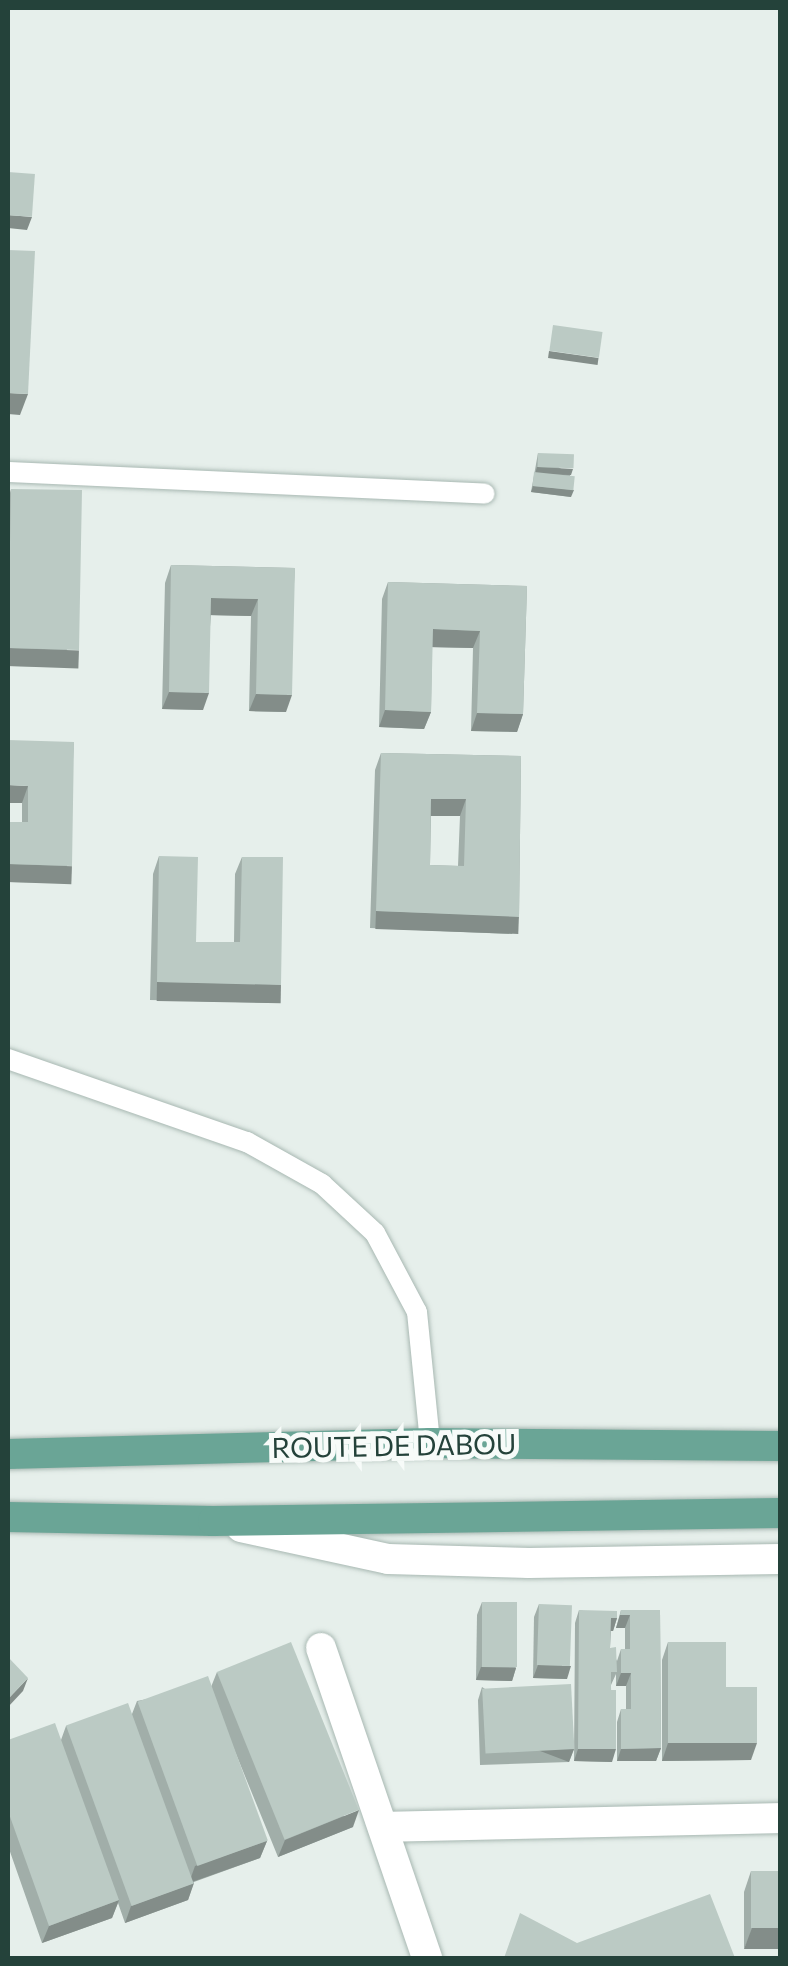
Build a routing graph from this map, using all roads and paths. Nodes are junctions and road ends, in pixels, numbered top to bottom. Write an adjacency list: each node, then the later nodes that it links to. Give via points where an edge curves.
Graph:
1 (8, 472): 2 (lane)
2 (484, 494)
3 (8, 1059): 4 (lane, via 247,1142 322,1184 375,1233 418,1312)
4 (430, 1442): 5 (main road, ROUTE DE DABOU); 6 (main road, ROUTE DE DABOU)
5 (780, 1446)
6 (8, 1454)
7 (780, 1513): 9 (main road)
8 (8, 1517): 9 (main road)
9 (213, 1521): 10 (street, via 388,1558)
10 (780, 1559)
11 (322, 1648): 13 (street)
12 (780, 1818): 13 (street)
13 (383, 1827): 14 (street)
14 (427, 1958)

